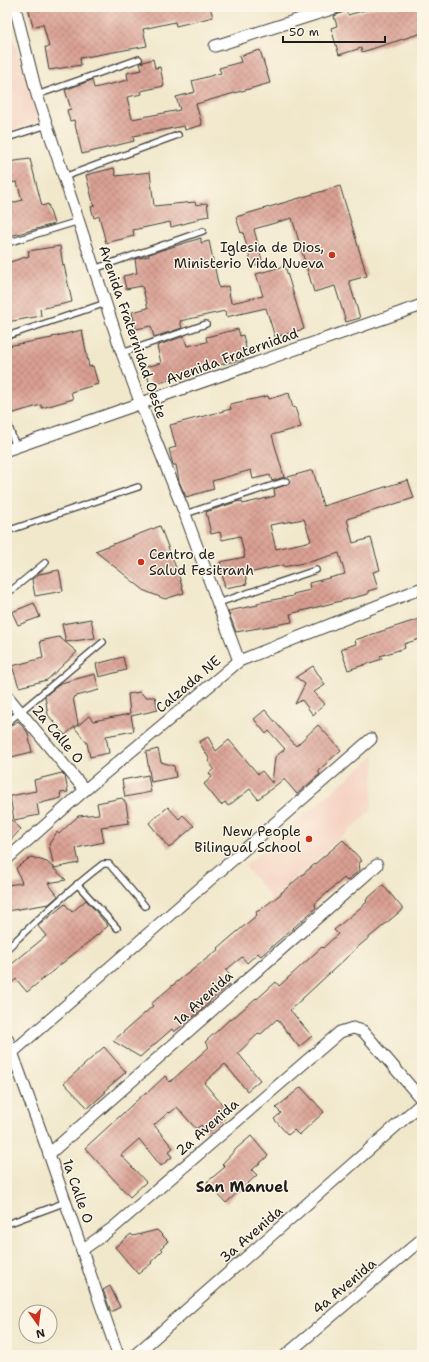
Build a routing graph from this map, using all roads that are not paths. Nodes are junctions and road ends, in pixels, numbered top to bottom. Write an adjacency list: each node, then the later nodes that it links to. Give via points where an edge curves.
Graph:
1 (15, 7): 5 (street, Avenida Fraternidad Oeste)
2 (338, 7): 3 (street)
3 (215, 46)
4 (139, 60): 5 (lane)
5 (37, 95): 6 (street, Avenida Fraternidad Oeste)
6 (47, 125): 8 (lane); 9 (street, Avenida Fraternidad Oeste)
7 (178, 135): 9 (lane)
8 (7, 138)
9 (64, 177): 10 (street, Avenida Fraternidad Oeste)
10 (79, 221): 12 (lane); 13 (street, Avenida Fraternidad Oeste)
11 (203, 232): 13 (lane)
12 (7, 243)
13 (94, 269): 14 (street, Avenida Fraternidad Oeste)
14 (106, 303): 17 (lane); 18 (street, Avenida Fraternidad Oeste)
15 (422, 305): 19 (street, Avenida Fraternidad)
16 (206, 324): 18 (lane)
17 (7, 336)
18 (122, 353): 19 (street, Avenida Fraternidad Oeste)
19 (141, 404): 21 (street, Avenida Fraternidad); 24 (street, Avenida Fraternidad Oeste)
20 (7, 421): 21 (lane)
21 (11, 449)
22 (286, 481): 24 (lane)
23 (138, 486): 25 (lane)
24 (186, 514): 30 (street, Avenida Fraternidad Oeste)
25 (7, 531)
26 (46, 562): 29 (lane)
27 (316, 570): 30 (lane)
28 (422, 588): 32 (street, Calzada NE)
29 (7, 594)
30 (218, 603): 32 (street, Avenida Fraternidad Oeste)
31 (103, 642): 34 (lane)
32 (239, 661): 37 (street, Calzada NE)
33 (7, 696): 34 (street, 2a Calle O)
34 (20, 711): 35 (lane); 37 (street, 2a Calle O)
35 (7, 722)
36 (371, 739): 45 (street)
37 (85, 790): 38 (street, Calzada NE)
38 (7, 859)
39 (377, 865): 47 (street, 1a Avenida)
40 (77, 884): 41 (lane, via 103,864 109,864); 42 (lane); 43 (lane)
41 (145, 906)
42 (117, 928)
43 (7, 949)
44 (7, 1038): 45 (street, 1a Calle O)
45 (9, 1055): 47 (street, 1a Calle O)
46 (422, 1101): 51 (street, 2a Avenida, via 363,1031 353,1028 340,1032 114,1227); 53 (street, 3a Avenida)
47 (50, 1154): 48 (street, 1a Calle O)
48 (66, 1202): 49 (lane); 51 (street, 1a Calle O)
49 (7, 1224)
50 (422, 1239): 54 (street, 4a Avenida)
51 (82, 1250): 52 (street, 1a Calle O)
52 (118, 1355)
53 (135, 1355)
54 (286, 1355)

